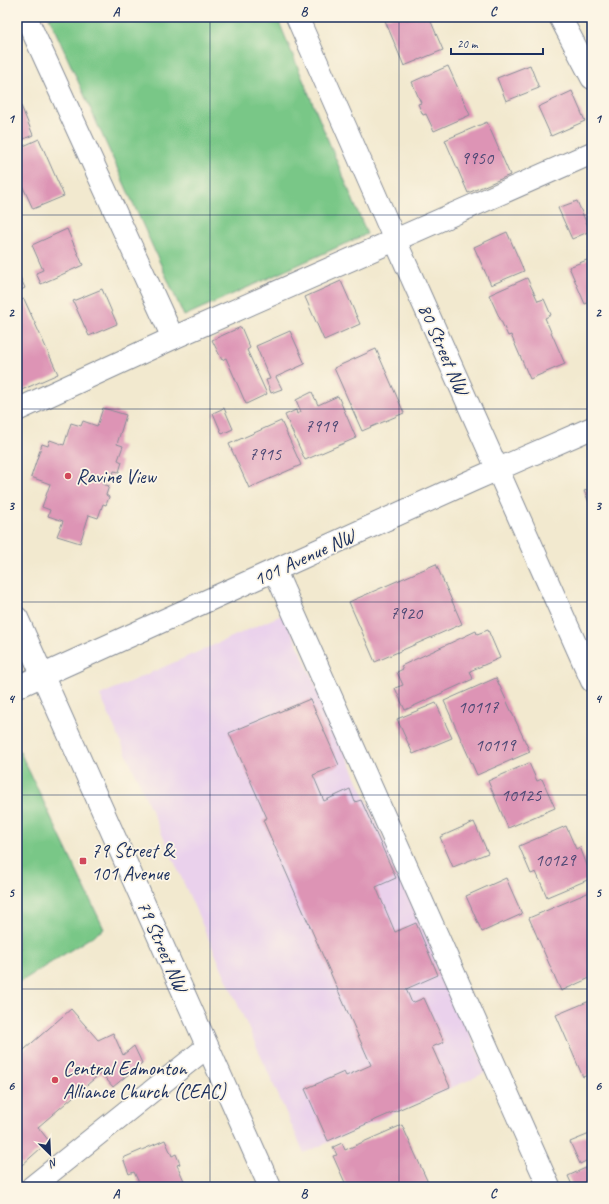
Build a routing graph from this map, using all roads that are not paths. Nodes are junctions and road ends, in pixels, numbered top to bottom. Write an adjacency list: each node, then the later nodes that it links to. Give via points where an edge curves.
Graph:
1 (26, 17): 7 (street)
2 (298, 17): 6 (street, 80 Street NW)
3 (560, 17): 4 (street)
4 (592, 78)
5 (592, 153): 6 (street)
6 (395, 240): 7 (street); 10 (street, 80 Street NW)
7 (173, 338): 8 (street)
8 (17, 410)
9 (592, 428): 10 (street, 101 Avenue NW)
10 (498, 469): 11 (street, 101 Avenue NW); 14 (street, 80 Street NW)
11 (275, 571): 13 (street, 101 Avenue NW); 19 (street)
12 (17, 618): 13 (street, 79 Street NW)
13 (43, 675): 15 (street, 101 Avenue NW); 16 (street, 79 Street NW)
14 (592, 681)
15 (17, 687)
16 (207, 1047): 17 (street); 18 (street, 79 Street NW)
17 (32, 1187)
18 (270, 1187)
19 (549, 1187)

